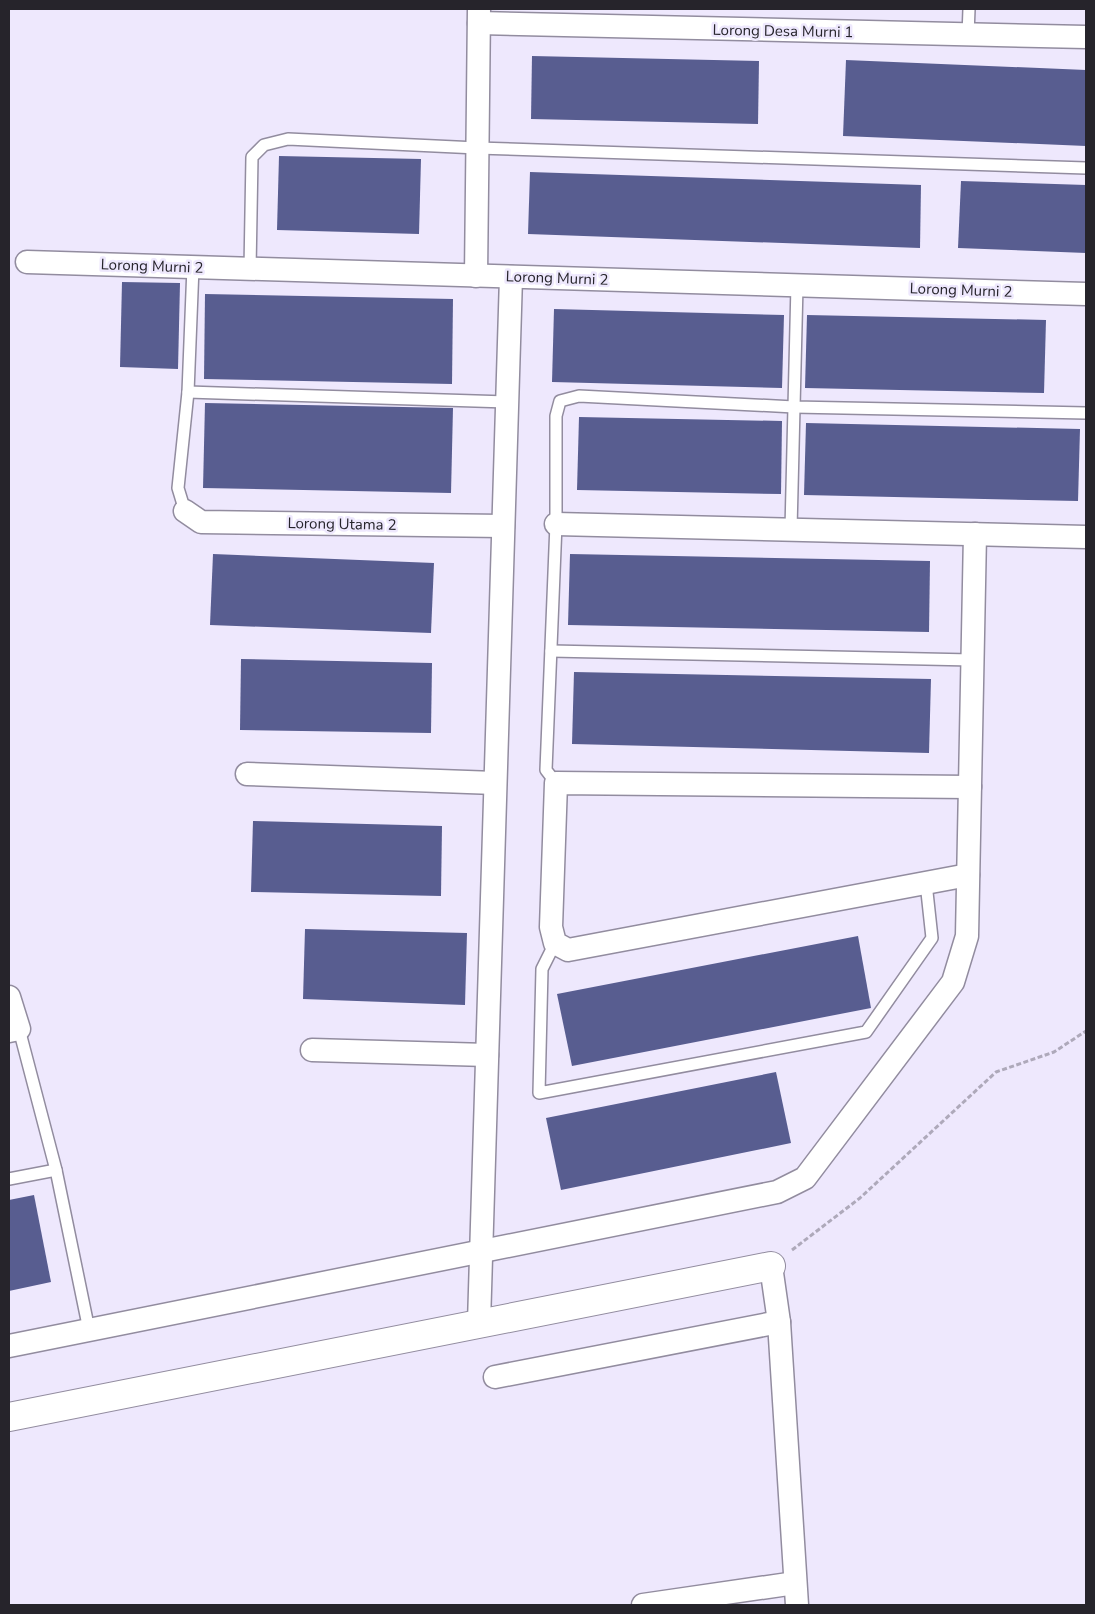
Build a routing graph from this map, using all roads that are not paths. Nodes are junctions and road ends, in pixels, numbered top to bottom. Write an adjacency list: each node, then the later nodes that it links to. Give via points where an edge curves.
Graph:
1 (969, 9): 3 (lane)
2 (479, 16): 3 (street, Lorong Desa Murni 1); 5 (street)
3 (968, 35): 4 (street, Lorong Desa Murni 1)
4 (1086, 37)
5 (477, 148): 6 (lane); 9 (lane, via 288,139 264,145 252,157); 10 (street)
6 (1086, 168)
7 (27, 262): 8 (street, Lorong Murni 2)
8 (193, 267): 9 (street, Lorong Murni 2); 14 (lane)
9 (250, 269): 10 (street, Lorong Murni 2)
10 (476, 276): 11 (street, Lorong Murni 2)
11 (511, 277): 12 (street, Lorong Murni 2); 15 (street)
12 (797, 285): 13 (street, Lorong Murni 2); 16 (lane)
13 (1086, 294)
14 (188, 392): 15 (lane); 18 (lane, via 178,488)
15 (507, 402): 20 (street)
16 (794, 408): 17 (lane); 19 (lane, via 579,396 560,401 556,416); 21 (lane)
17 (1086, 413)
18 (185, 511): 20 (street, Lorong Utama 2, via 201,522)
19 (556, 524): 21 (street); 24 (lane)
20 (503, 526): 27 (street)
21 (791, 530): 22 (street)
22 (975, 534): 23 (street); 25 (street)
23 (1086, 537)
24 (551, 651): 25 (lane); 28 (lane, via 546,770)
25 (972, 660): 29 (street)
26 (247, 774): 27 (street)
27 (495, 783): 36 (street)
28 (556, 783): 29 (street); 32 (street, via 551,927)
29 (970, 787): 30 (street)
30 (968, 875): 31 (street); 39 (street, via 967,936 953,982 805,1178 777,1192)
31 (926, 884): 32 (street, via 568,950); 32 (lane, via 932,938 866,1032 539,1092 542,969)
32 (555, 943)
33 (9, 997): 34 (street)
34 (14, 1030): 37 (lane)
35 (312, 1050): 36 (street)
36 (487, 1055): 39 (street)
37 (56, 1170): 38 (lane); 43 (lane)
38 (9, 1179)
39 (480, 1251): 42 (street); 43 (street)
40 (771, 1266): 41 (street); 42 (street)
41 (779, 1322): 45 (street); 47 (street)
42 (478, 1323): 46 (street)
43 (89, 1330): 44 (street)
44 (9, 1346)
45 (495, 1377)
46 (9, 1417)
47 (795, 1582): 48 (street); 49 (street)
48 (643, 1605)
49 (797, 1605)

